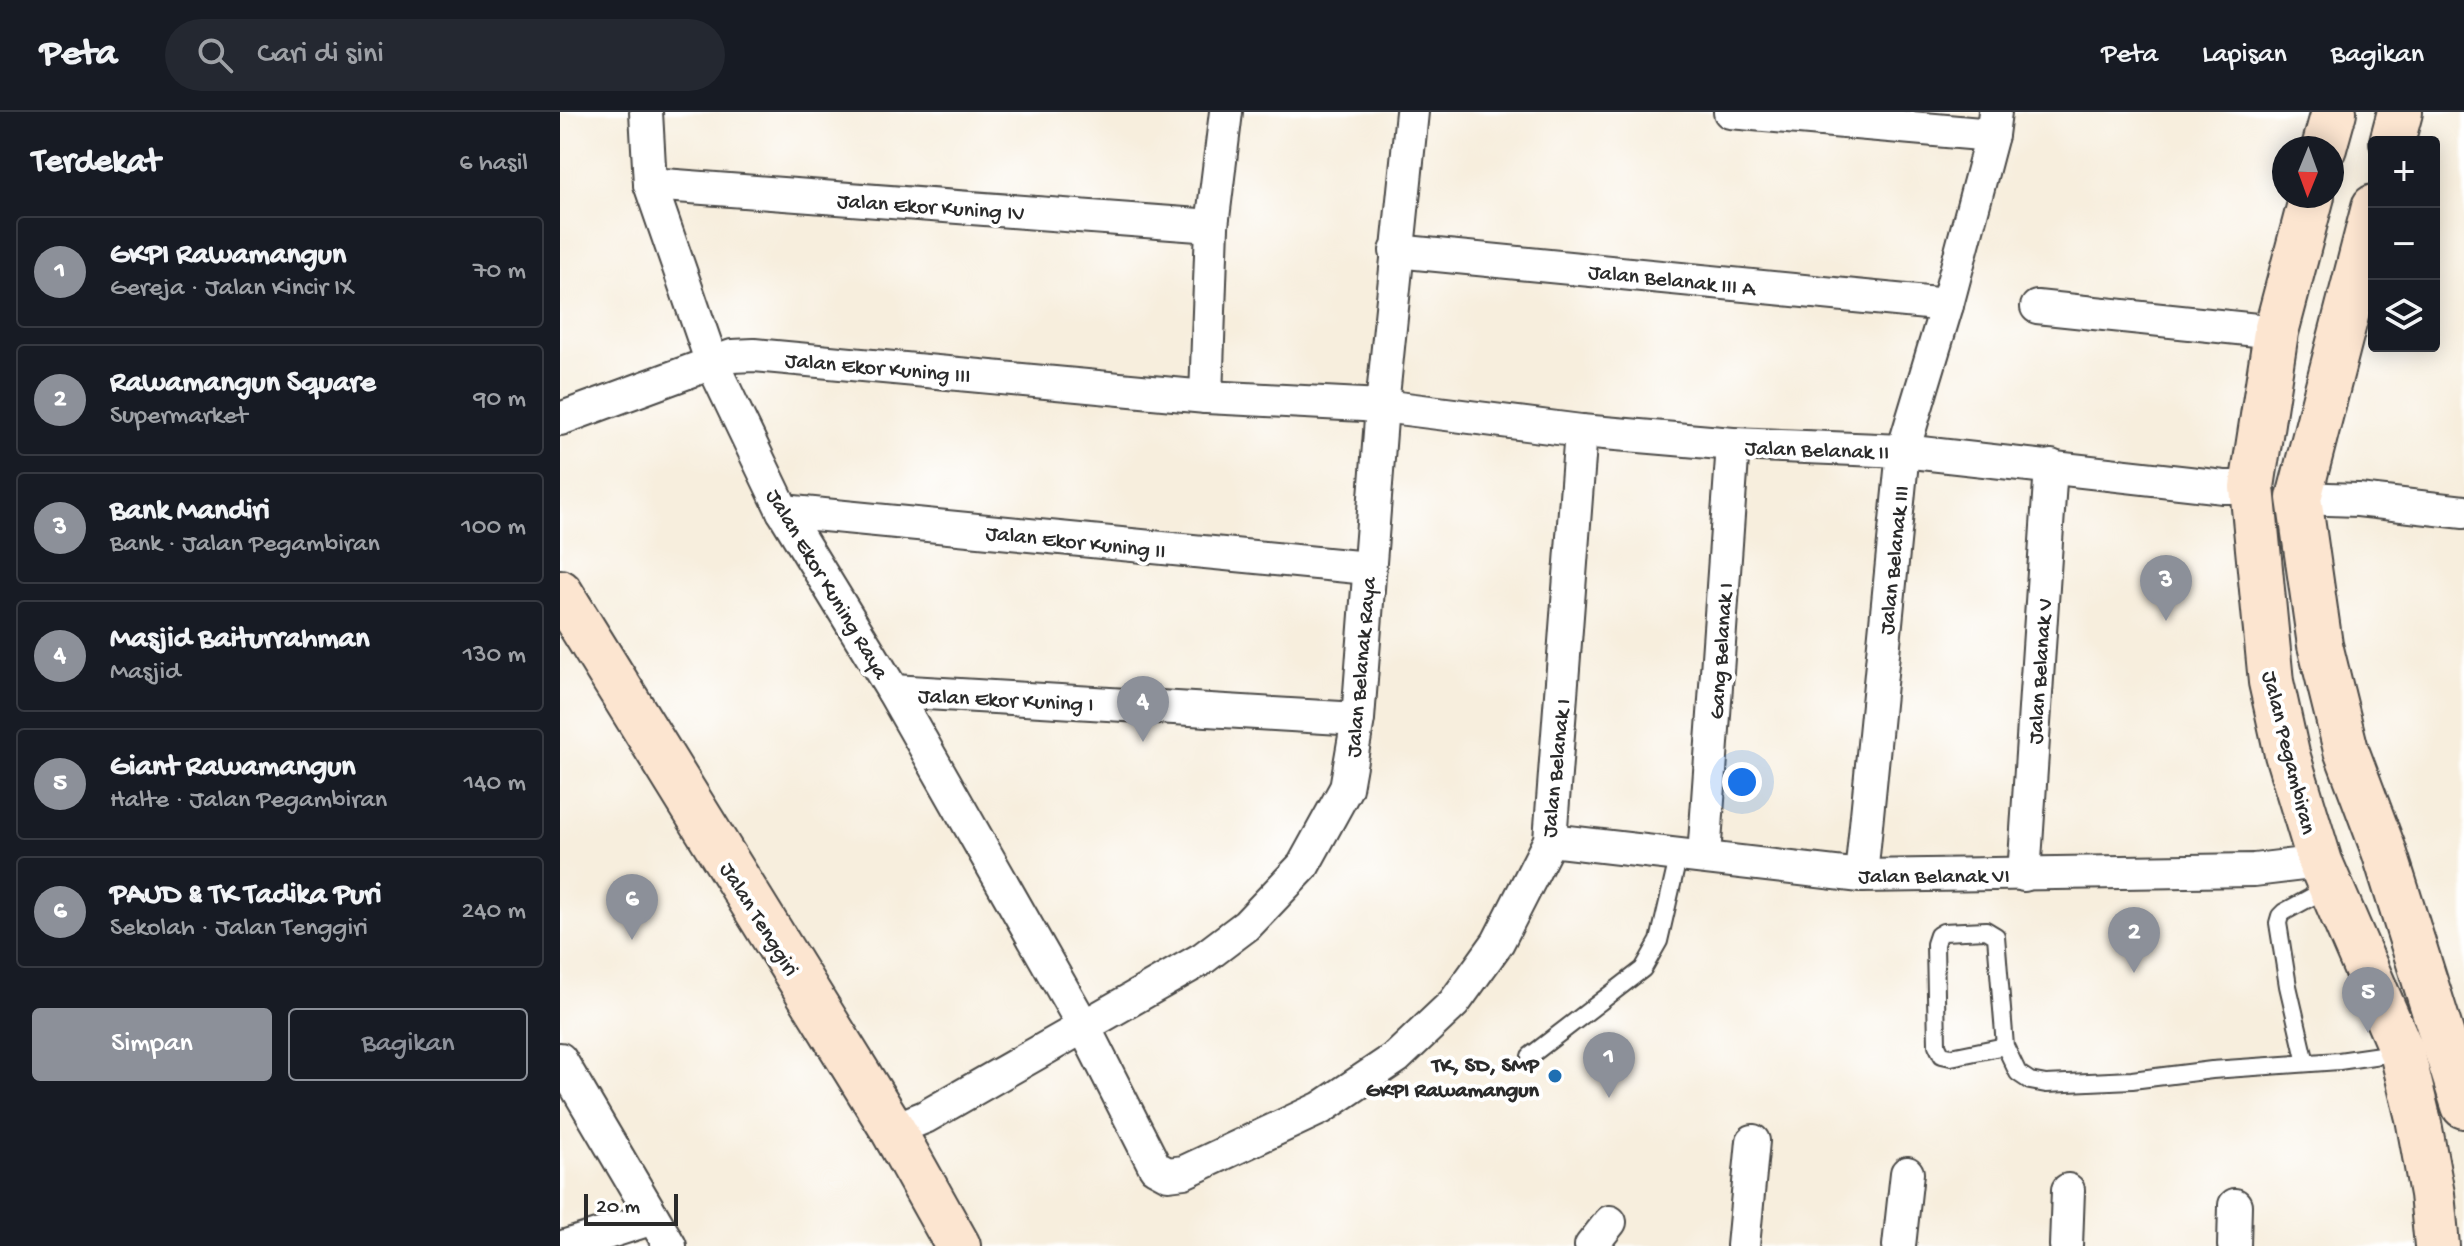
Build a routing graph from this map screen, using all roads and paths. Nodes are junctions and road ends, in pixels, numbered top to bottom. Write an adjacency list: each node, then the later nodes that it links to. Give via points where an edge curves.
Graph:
1 (646, 112): 10 (street, Jalan Ekor Kuning Raya)
2 (1226, 112): 13 (street)
3 (1412, 112): 14 (street, Jalan Belanak Raya)
4 (1730, 112): 7 (street)
5 (2334, 112): 8 (main road)
6 (2400, 112): 9 (main road)
7 (1994, 123): 15 (street, Jalan Belanak III)
8 (2327, 136)
9 (2394, 136)
10 (650, 184): 13 (street, Jalan Ekor Kuning IV); 18 (street, Jalan Ekor Kuning Raya)
11 (2309, 208): 17 (main road, Jalan Pegambiran)
12 (2374, 208): 27 (main road)
13 (1212, 226): 19 (street)
14 (1396, 251): 15 (street, Jalan Belanak III A); 20 (street, Jalan Belanak Raya)
15 (1947, 305): 24 (street, Jalan Belanak III)
16 (2037, 307): 17 (street)
17 (2276, 332): 26 (main road, Jalan Pegambiran)
18 (712, 363): 19 (street, Jalan Ekor Kuning III, via 754,355); 21 (street, Jalan Ekor Kuning III); 28 (street, Jalan Ekor Kuning Raya)
19 (1206, 397): 20 (street, Jalan Ekor Kuning III)
20 (1382, 406): 22 (street, Jalan Belanak II); 30 (street, Jalan Belanak Raya)
21 (560, 419)
22 (1581, 431): 23 (street, Jalan Belanak II); 34 (street, Jalan Belanak I)
23 (1733, 444): 24 (street, Jalan Belanak II); 35 (street, Gang Belanak I)
24 (1903, 451): 25 (street, Jalan Belanak II); 38 (street, Jalan Belanak III)
25 (2051, 466): 26 (street, Jalan Belanak II); 37 (street, Jalan Belanak V)
26 (2252, 487): 36 (main road, Jalan Pegambiran, via 2271,682 2287,754)
27 (2299, 498): 29 (street); 46 (main road, via 2320,645 2346,750 2384,851)
28 (783, 511): 30 (street, Jalan Ekor Kuning II); 32 (street, Jalan Ekor Kuning Raya)
29 (2464, 512)
30 (1368, 568): 33 (street, Jalan Belanak Raya)
31 (560, 592): 47 (main road, Jalan Tenggiri)
32 (893, 691): 33 (street, Jalan Ekor Kuning I); 39 (street, Jalan Ekor Kuning Raya)
33 (1358, 719): 39 (street, Jalan Belanak Raya, via 1346,788 1303,866 1247,925 1202,959)
34 (1550, 840): 35 (street, Jalan Belanak VI); 39 (street, Jalan Belanak I, via 1498,942 1454,1003 1397,1057 1321,1108 1184,1172 1168,1174 1155,1167)
35 (1692, 856): 38 (street, Jalan Belanak VI); 42 (lane, via 1643,969)
36 (2326, 874): 37 (street, Jalan Belanak VI, via 2254,870); 41 (main road, Jalan Pegambiran); 44 (lane, via 2278,923)
37 (2024, 875): 38 (street, Jalan Belanak VI)
38 (1861, 876)
39 (1084, 1027): 47 (street, Jalan Belanak Raya)
40 (2005, 1046): 40 (lane, via 1996,936 1986,930 1943,932 1935,944 1937,1045 1942,1055); 44 (lane, via 2018,1073 2046,1084)
41 (2402, 1052): 44 (lane); 60 (main road, Jalan Pegambiran, via 2432,1194)
42 (1530, 1056)
43 (560, 1059): 45 (street)
44 (2306, 1063)
45 (569, 1090): 52 (street)
46 (2464, 1106)
47 (893, 1130): 55 (main road, Jalan Tenggiri)
48 (1753, 1141): 56 (street)
49 (1907, 1173): 57 (street)
50 (2068, 1190): 58 (street)
51 (2235, 1205): 59 (street)
52 (653, 1218): 53 (street); 54 (street)
53 (566, 1246)
54 (670, 1246)
55 (958, 1246)
56 (1743, 1246)
57 (1899, 1246)
58 (2066, 1246)
59 (2234, 1246)
60 (2437, 1246)

